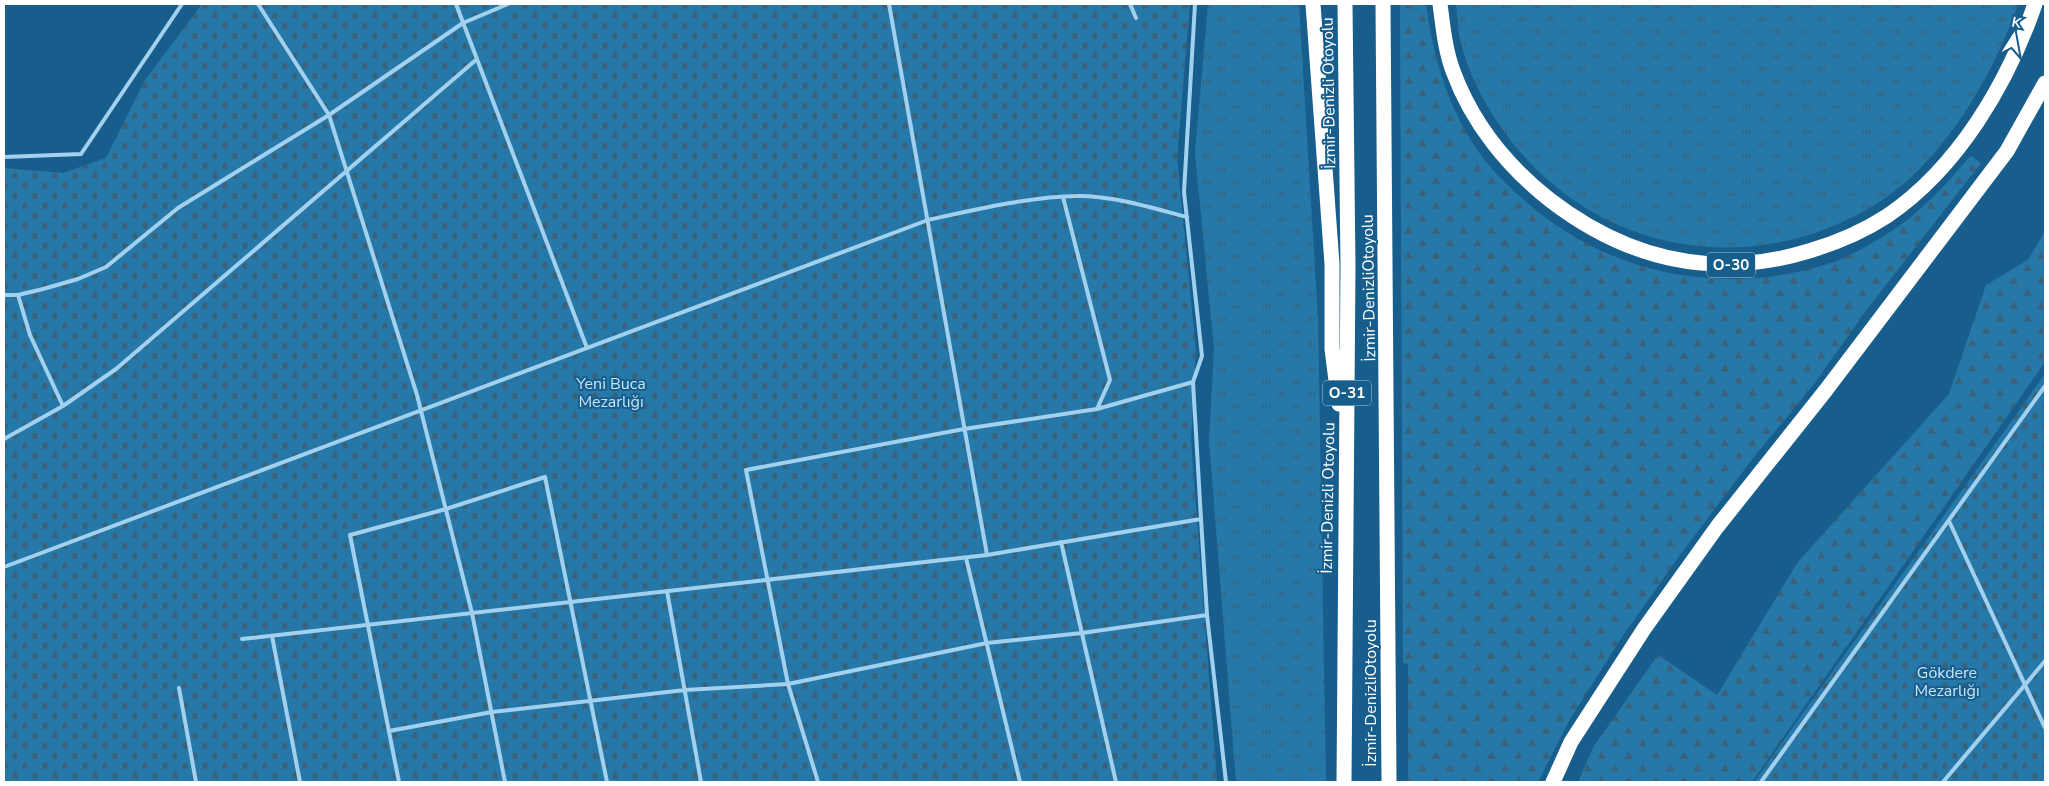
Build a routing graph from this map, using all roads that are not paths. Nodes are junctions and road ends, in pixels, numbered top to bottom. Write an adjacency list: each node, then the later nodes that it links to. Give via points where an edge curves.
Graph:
1 (182, 4): 18 (lane, via 81,154)
2 (258, 4): 17 (lane)
3 (456, 4): 14 (lane)
4 (508, 4): 14 (lane)
5 (888, 4): 22 (lane)
6 (1130, 4): 13 (lane)
7 (1195, 4): 21 (lane, via 1184,192)
8 (1314, 4): 33 (highway, via 1332,264 1332,349)
9 (1345, 4): 33 (highway, İzmir-Denizli Otoyolu / O-31)
10 (1383, 4): 71 (highway, İzmir-DenizliOtoyolu / O-31)
11 (1440, 4): 12 (highway, O-30, via 1453,71 1478,122 1510,165 1560,208 1594,231 1634,249 1673,260 1743,265 1782,260 1833,244 1887,216 1931,179 1965,139 1992,99 2022,40)
12 (2035, 4)
13 (1136, 18)
14 (463, 22): 15 (lane); 17 (lane)
15 (477, 59): 19 (lane); 25 (lane)
16 (2045, 83): 72 (highway, via 2007,151 1826,390 1717,527 1644,629 1571,742)
17 (329, 115): 19 (lane); 24 (lane, via 178,208 106,267 78,279)
18 (4, 157)
19 (347, 172): 28 (lane, via 116,370); 30 (lane)
20 (1063, 196): 21 (lane, via 1118,200); 22 (lane); 29 (lane, via 1110,380)
21 (1187, 217): 26 (lane, via 1202,356)
22 (928, 220): 25 (lane); 31 (lane)
23 (4, 295): 24 (lane)
24 (18, 295): 28 (lane, via 30,335)
25 (588, 348): 30 (lane)
26 (1193, 382): 29 (lane); 35 (lane)
27 (2045, 386): 36 (lane)
28 (63, 406): 32 (lane)
29 (1097, 409): 31 (lane)
30 (421, 410): 34 (lane); 40 (lane)
31 (964, 429): 38 (lane); 41 (lane, via 746,470)
32 (4, 439)
33 (1347, 462): 70 (highway, İzmir-Denizli Otoyolu / O-31)
34 (446, 509): 43 (lane, via 545,477); 44 (lane); 46 (lane, via 350,535)
35 (1202, 519): 37 (lane); 45 (lane)
36 (1949, 521): 53 (lane); 73 (lane)
37 (1061, 542): 38 (lane); 47 (lane)
38 (987, 555): 39 (lane)
39 (966, 558): 41 (lane); 50 (lane)
40 (4, 567)
41 (767, 580): 42 (lane); 52 (lane)
42 (667, 591): 43 (lane); 55 (lane)
43 (571, 602): 44 (lane); 56 (lane)
44 (472, 613): 46 (lane); 57 (lane)
45 (1207, 615): 47 (lane); 69 (lane)
46 (368, 625): 48 (lane); 59 (lane)
47 (1082, 633): 50 (lane); 68 (lane)
48 (272, 636): 49 (lane); 61 (lane)
49 (242, 639)
50 (987, 643): 52 (lane); 67 (lane)
51 (2045, 662): 53 (lane)
52 (788, 684): 55 (lane); 66 (lane)
53 (2025, 685): 58 (lane); 74 (lane)
54 (179, 688): 60 (lane)
55 (685, 690): 56 (lane); 65 (lane)
56 (591, 701): 57 (lane); 64 (lane)
57 (492, 712): 59 (lane); 63 (lane)
58 (2045, 728)
59 (389, 731): 62 (lane)
60 (196, 782)
61 (300, 782)
62 (398, 782)
63 (505, 782)
64 (607, 782)
65 (701, 782)
66 (818, 782)
67 (1020, 782)
68 (1116, 782)
69 (1226, 782)
70 (1344, 782)
71 (1389, 782)
72 (1553, 782)
73 (1761, 782)
74 (1942, 782)

